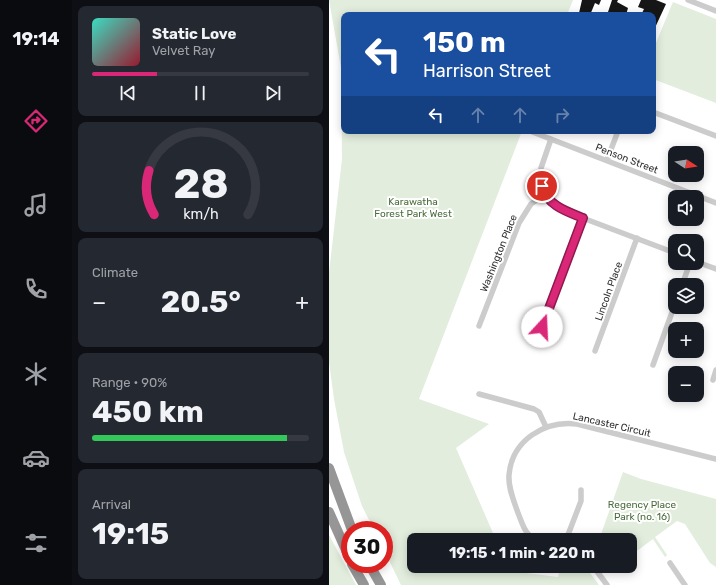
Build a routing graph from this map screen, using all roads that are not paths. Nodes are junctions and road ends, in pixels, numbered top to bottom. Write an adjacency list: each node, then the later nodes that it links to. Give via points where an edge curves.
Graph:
1 (688, 0): 2 (street)
2 (716, 11)
3 (656, 113): 6 (street)
4 (538, 134): 7 (street, Penson Street)
5 (617, 134): 8 (street)
6 (716, 136)
7 (551, 139): 8 (street, Penson Street); 9 (street, via 541,168)
8 (607, 160): 10 (street, Penson Street)
9 (545, 194): 11 (street, via 558,207); 17 (street, Washington Place, via 531,204 519,223)
10 (716, 203)
11 (583, 218): 12 (street); 18 (street)
12 (637, 238): 13 (street); 19 (street, Lincoln Place)
13 (668, 250)
14 (704, 265): 15 (street)
15 (716, 269)
16 (671, 314): 20 (street)
17 (479, 326)
18 (537, 340)
19 (595, 351)
20 (653, 365)
21 (716, 370): 22 (street)
22 (713, 380)
23 (479, 394): 24 (street, via 534,409 539,412)
24 (546, 427): 25 (street, Lancaster Circuit, via 564,422 577,424); 30 (street, Lancaster Circuit, via 528,438 521,446 515,454 509,475 511,495)
25 (716, 459)
26 (329, 468): 29 (highway)
27 (581, 490): 31 (street, via 581,501)
28 (329, 512): 32 (highway)
29 (349, 521)
30 (526, 533)
31 (569, 533)
32 (341, 539)
33 (670, 564): 40 (street)
34 (357, 573): 37 (highway)
35 (374, 573): 38 (highway)
36 (598, 573): 39 (street)
37 (364, 585)
38 (381, 585)
39 (607, 585)
40 (685, 585)

